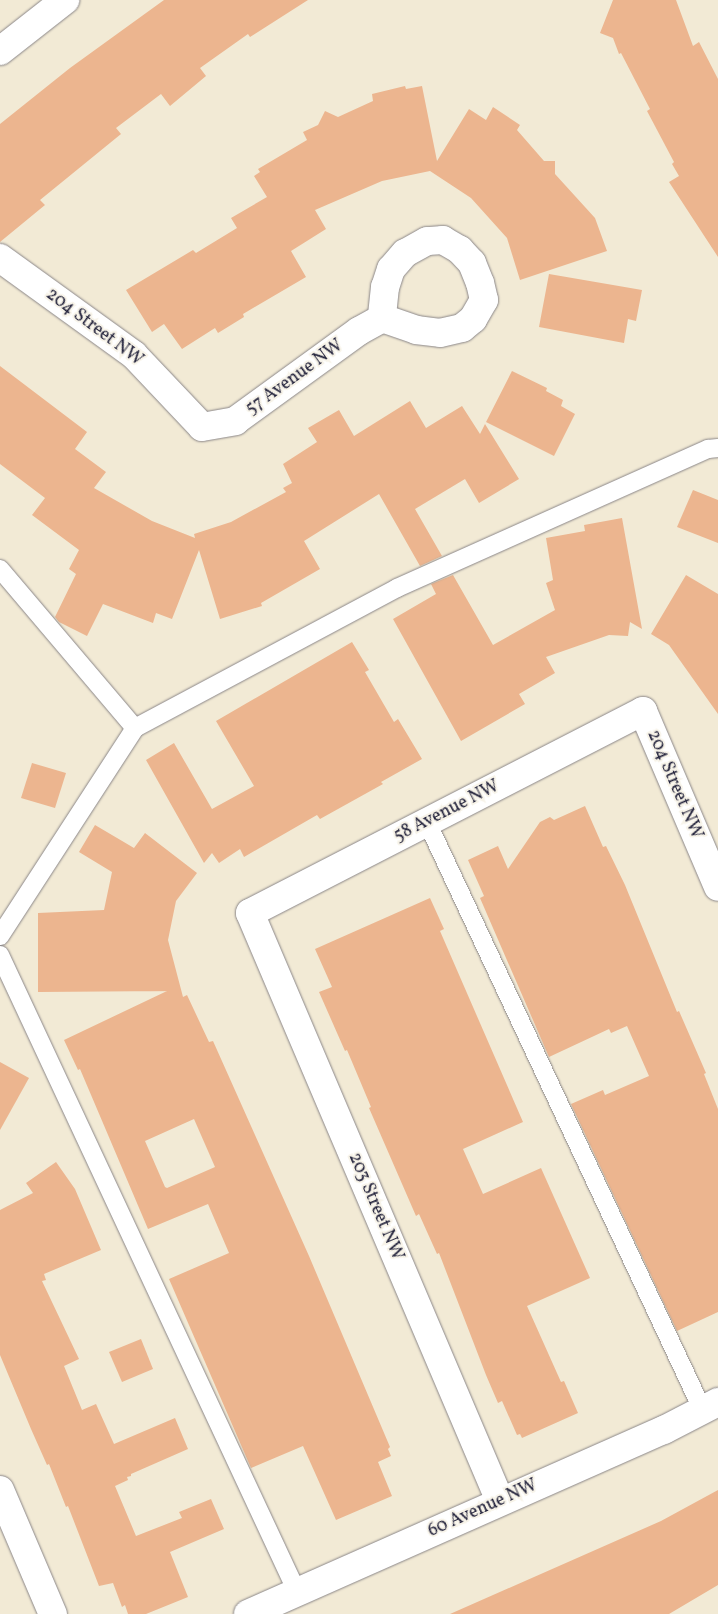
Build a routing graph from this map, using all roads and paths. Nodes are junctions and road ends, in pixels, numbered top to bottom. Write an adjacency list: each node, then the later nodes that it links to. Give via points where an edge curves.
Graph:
1 (66, 0): 2 (street)
2 (0, 51)
3 (0, 258): 5 (street, 204 Street NW, via 134,355)
4 (382, 318): 5 (street, 57 Avenue NW, via 359,331 235,421)
5 (202, 427)
6 (718, 448): 9 (lane, via 397,588)
7 (0, 569): 9 (lane)
8 (643, 710): 10 (street, 58 Avenue NW); 11 (street, 204 Street NW)
9 (135, 728): 13 (lane)
10 (427, 822): 12 (street, 58 Avenue NW); 15 (lane)
11 (718, 886)
12 (250, 913): 17 (street, 203 Street NW)
13 (0, 936)
14 (0, 955): 18 (lane)
15 (711, 1407): 17 (street, 60 Avenue NW)
16 (0, 1490): 19 (street)
17 (500, 1501): 18 (street, 60 Avenue NW)
18 (297, 1592): 20 (street, 60 Avenue NW)
19 (53, 1614)
20 (248, 1614)

